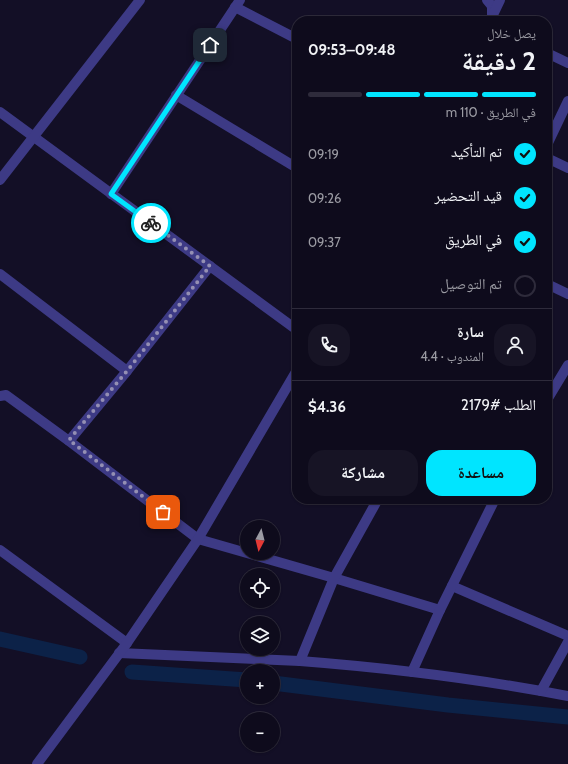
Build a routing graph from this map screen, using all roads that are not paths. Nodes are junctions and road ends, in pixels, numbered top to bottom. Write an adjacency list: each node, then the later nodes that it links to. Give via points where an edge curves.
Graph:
1 (140, 0): 14 (street)
2 (487, 0): 5 (street, via 492,6)
3 (500, 0): 6 (street)
4 (237, 4): 7 (street); 10 (street)
5 (491, 16)
6 (492, 16)
7 (292, 37)
8 (552, 56): 9 (street)
9 (568, 63)
10 (176, 95): 16 (street); 19 (street)
11 (568, 101): 13 (street)
12 (0, 112): 14 (street)
13 (552, 135)
14 (34, 137): 18 (street); 19 (street)
15 (552, 160): 17 (street)
16 (292, 165)
17 (568, 168)
18 (0, 180)
19 (111, 194): 20 (street)
20 (210, 266): 24 (street); 26 (street)
21 (0, 274): 26 (street)
22 (552, 286): 23 (street)
23 (568, 294)
24 (292, 326)
25 (568, 364): 28 (street)
26 (127, 371): 30 (street)
27 (292, 379): 33 (street)
28 (552, 391)
29 (0, 396): 30 (street, via 6,395)
30 (69, 440): 33 (street)
31 (375, 504): 35 (street)
32 (493, 504): 36 (street)
33 (198, 539): 35 (street); 40 (street)
34 (0, 550): 40 (street)
35 (334, 578): 37 (street); 42 (street)
36 (452, 586): 37 (street); 38 (street)
37 (440, 610): 43 (street)
38 (568, 636)
39 (568, 642): 44 (street)
40 (127, 643): 41 (street)
41 (119, 653): 42 (street); 46 (street)
42 (300, 661): 43 (street)
43 (412, 672): 44 (street)
44 (541, 691): 45 (street)
45 (568, 696)
46 (37, 764)

